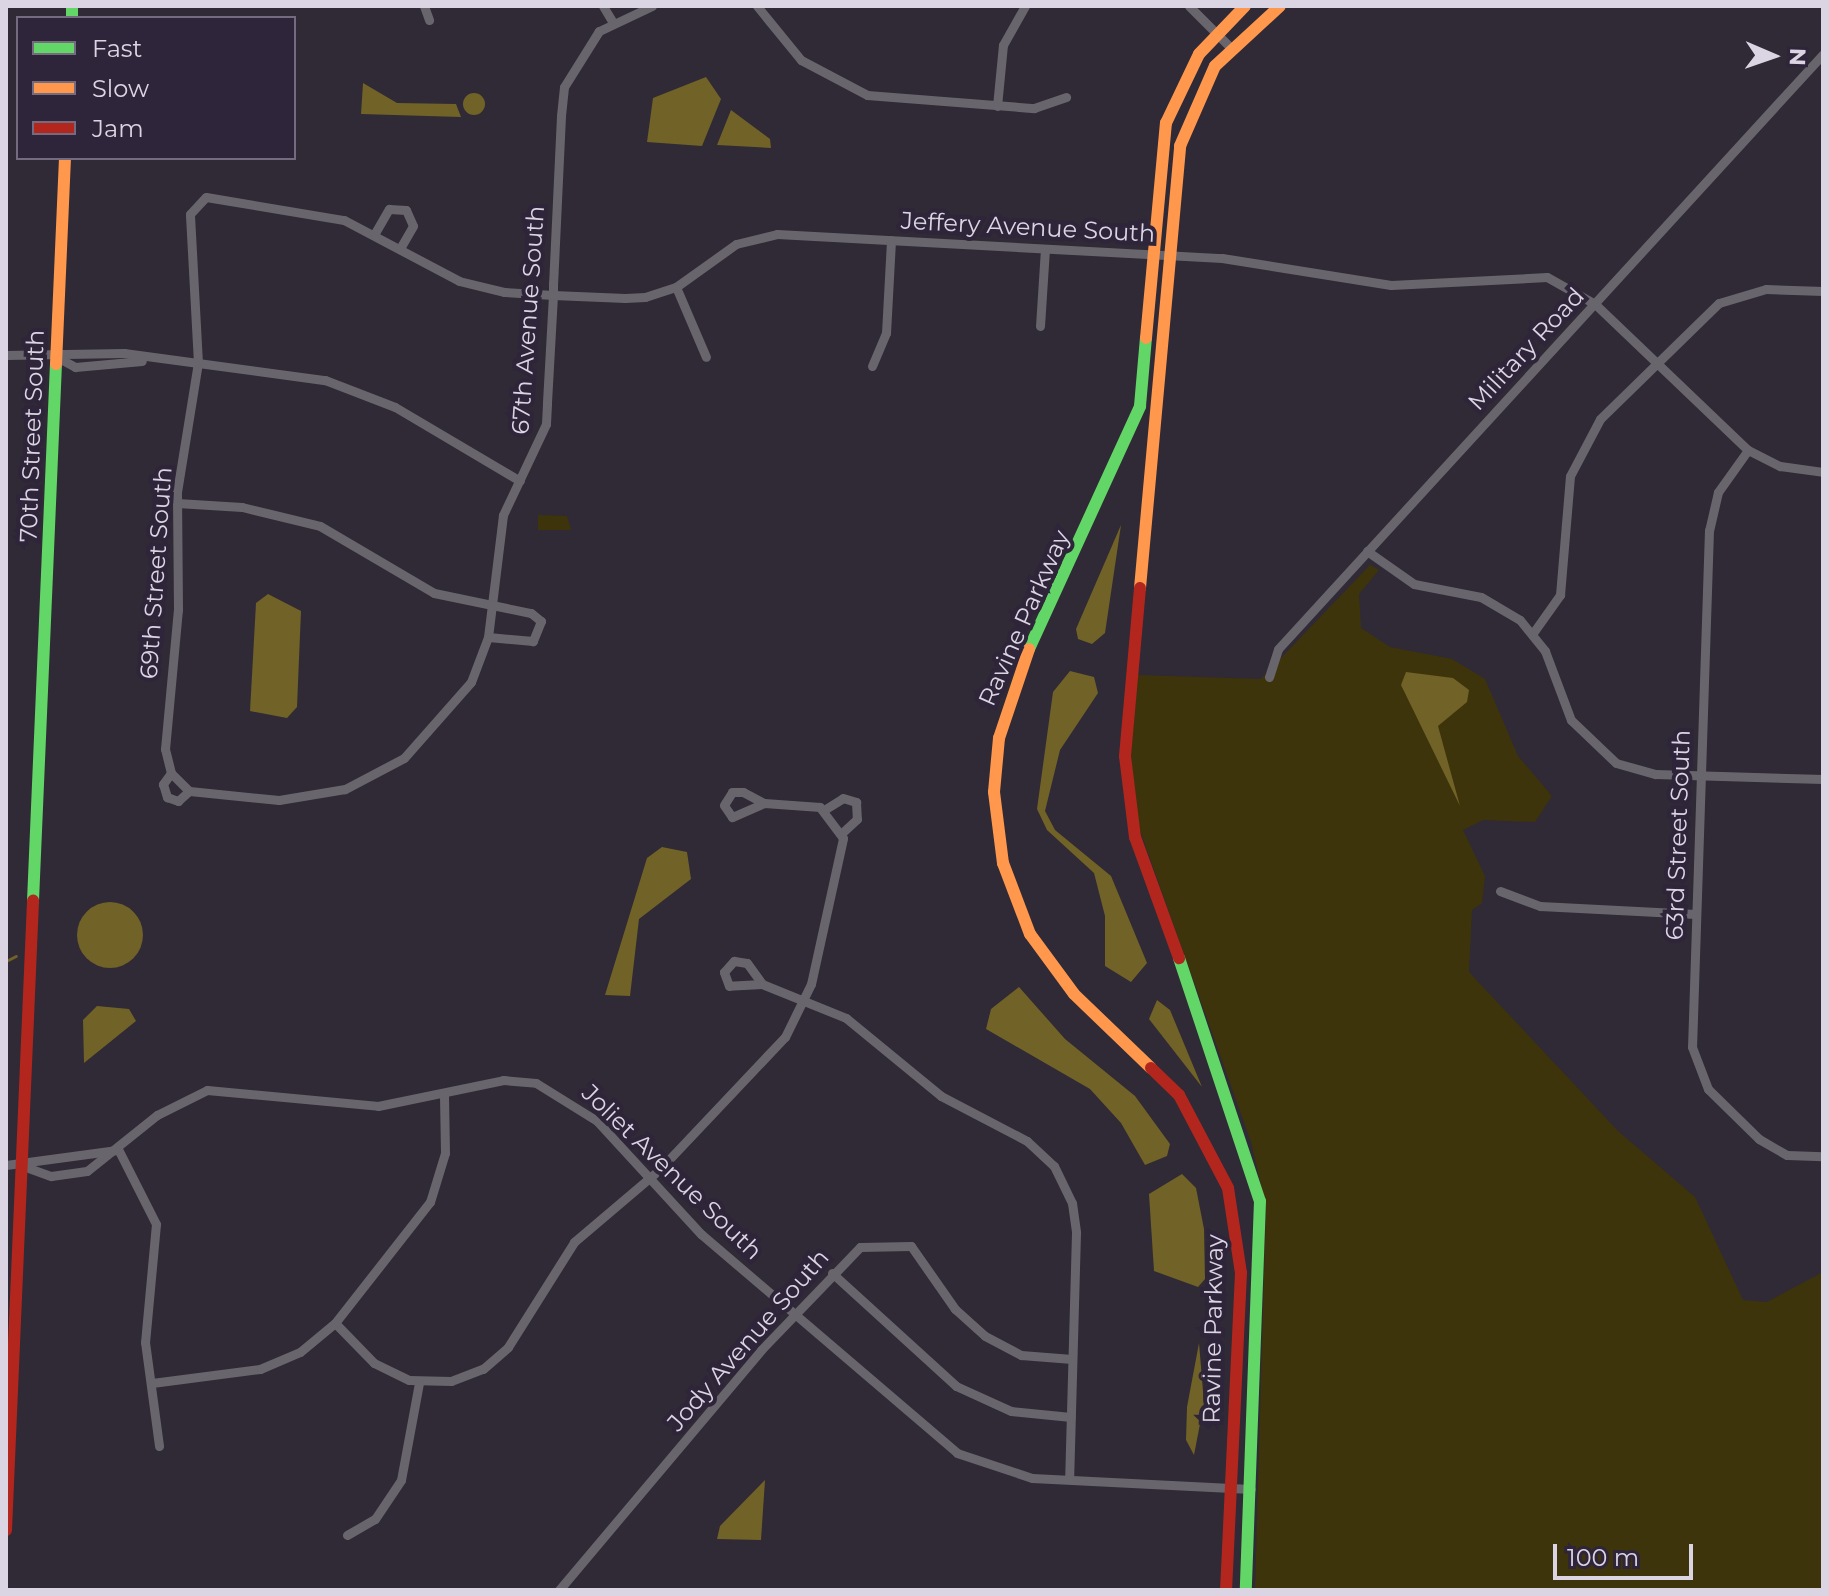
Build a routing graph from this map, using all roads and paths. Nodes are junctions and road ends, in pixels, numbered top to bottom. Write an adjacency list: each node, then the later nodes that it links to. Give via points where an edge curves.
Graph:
1 (424, 6): 9 (street)
2 (603, 6): 10 (street)
3 (652, 6): 10 (street, 67th Avenue South)
4 (757, 6): 15 (street, via 787,47 840,85 892,100)
5 (1025, 6): 15 (street, via 1003,45)
6 (1189, 6): 11 (street)
7 (1245, 6): 11 (street, Ravine Parkway)
8 (1280, 6): 12 (street, Ravine Parkway)
9 (429, 20)
10 (612, 21): 26 (street, 67th Avenue South, via 578,56 564,87)
11 (1216, 33): 12 (street); 22 (street, Ravine Parkway, via 1182,82 1166,123)
12 (1230, 47): 23 (street, Ravine Parkway, via 1184,129)
13 (1823, 54): 27 (street, Military Road)
14 (1066, 97): 15 (street, via 1042,108)
15 (997, 106)
16 (65, 160): 30 (street, 70th Street South)
17 (196, 204): 18 (street, Jeffery Avenue South, via 206,197 267,202); 34 (street, 69th Street South, via 189,233)
18 (375, 233): 20 (street, Jeffery Avenue South); 20 (street, via 389,209 406,210 413,226)
19 (891, 240): 21 (street, Jeffery Avenue South); 24 (street, Jeffery Avenue South, via 760,236 728,248); 35 (street, via 885,338)
20 (401, 247): 26 (street, Jeffery Avenue South, via 469,285)
21 (1045, 249): 22 (street, Jeffery Avenue South); 28 (street)
22 (1152, 254): 23 (street, Jeffery Avenue South); 71 (street, Ravine Parkway, via 1136,421 1009,697 995,810 1009,883 1041,952 1074,994 1179,1095 1228,1188 1241,1273)
23 (1172, 255): 27 (street, Jeffery Avenue South, via 1391,285 1537,275); 72 (street, Ravine Parkway, via 1125,773 1139,848 1258,1186 1262,1257)
24 (676, 287): 26 (street, Jeffery Avenue South, via 636,298); 31 (street)
25 (1823, 291): 33 (street, via 1732,297 1695,320)
26 (553, 295): 38 (street, 67th Avenue South, via 546,424)
27 (1595, 304): 33 (street, Jeffery Avenue South); 40 (street, Military Road)
28 (1040, 326)
29 (6, 355): 30 (street)
30 (57, 357): 32 (street, via 76,351); 32 (street, via 75,367); 60 (street, 70th Street South)
31 (706, 357)
32 (143, 361): 34 (street)
33 (1656, 361): 36 (street, Jeffery Avenue South); 42 (street, via 1600,419 1574,460 1564,582)
34 (198, 363): 38 (street, via 295,373 364,393); 39 (street, 69th Street South)
35 (872, 366)
36 (1748, 450): 37 (street, Jeffery Avenue South, via 1780,466); 46 (street, 63rd Street South, via 1710,516)
37 (1823, 472)
38 (520, 481): 41 (street, 67th Avenue South, via 503,515)
39 (177, 503): 41 (street, via 242,507 320,526 434,593); 45 (street, 69th Street South, via 178,610 165,756)
40 (1367, 551): 42 (street, via 1414,584 1495,603); 44 (street, Military Road, via 1278,649)
41 (492, 608): 43 (street, 67th Avenue South); 43 (street, via 534,614 541,628 530,641)
42 (1533, 633): 46 (street, via 1571,720 1593,748 1635,771)
43 (488, 637): 48 (street, 67th Avenue South, via 462,698 404,758 375,775 345,789 279,800)
44 (1269, 677)
45 (171, 773): 48 (street); 48 (street, 67th Avenue South, via 163,784 167,797 178,801)
46 (1700, 776): 47 (street); 53 (street, 63rd Street South)
47 (1823, 779)
48 (189, 791)
49 (764, 803): 50 (street)
50 (824, 810): 51 (street); 51 (street, via 843,798 856,802 857,819)
51 (842, 833): 55 (street)
52 (1500, 891): 53 (street, via 1540,906)
53 (1696, 914): 58 (street, 63rd Street South, via 1691,1033 1699,1075 1771,1148)
54 (762, 984): 55 (street)
55 (806, 1000): 61 (street, via 785,1037); 65 (street, via 857,1025 941,1096 1027,1141 1054,1166 1072,1203 1076,1233)
56 (444, 1094): 57 (street, Joliet Avenue South, via 364,1106 207,1090 157,1115); 61 (street, Joliet Avenue South, via 503,1080 536,1083 568,1097); 64 (street, via 445,1153 430,1202)
57 (118, 1149): 60 (street, Joliet Avenue South); 60 (street, Joliet Avenue South, via 73,1175); 66 (street, via 156,1224 145,1306)
58 (1823, 1156)
59 (6, 1165): 60 (street, Joliet Avenue South)
60 (23, 1166): 73 (street, 70th Street South)
61 (651, 1178): 63 (street, Joliet Avenue South, via 701,1234); 67 (street, via 566,1252 498,1358 460,1380)
62 (832, 1273): 63 (street, Jody Avenue South); 65 (street, Jody Avenue South, via 868,1243 911,1246 955,1309 985,1336 1021,1355); 68 (street, via 956,1386 1011,1411)
63 (794, 1314): 70 (street, Joliet Avenue South, via 957,1453 1007,1472); 75 (street, Jody Avenue South)
64 (335, 1323): 66 (street, via 300,1352 260,1369); 67 (street, via 380,1367)
65 (1072, 1359): 68 (street)
66 (152, 1383): 69 (street)
67 (419, 1383): 74 (street, via 401,1480 375,1519)
68 (1071, 1417): 70 (street)
69 (159, 1446)
70 (1069, 1479): 71 (street, Joliet Avenue South)
71 (1231, 1487): 72 (street, Joliet Avenue South); 76 (street, Ravine Parkway)
72 (1251, 1489): 77 (street, Ravine Parkway)
73 (6, 1530)
74 (347, 1535)
75 (559, 1590)
76 (1226, 1590)
77 (1246, 1590)

